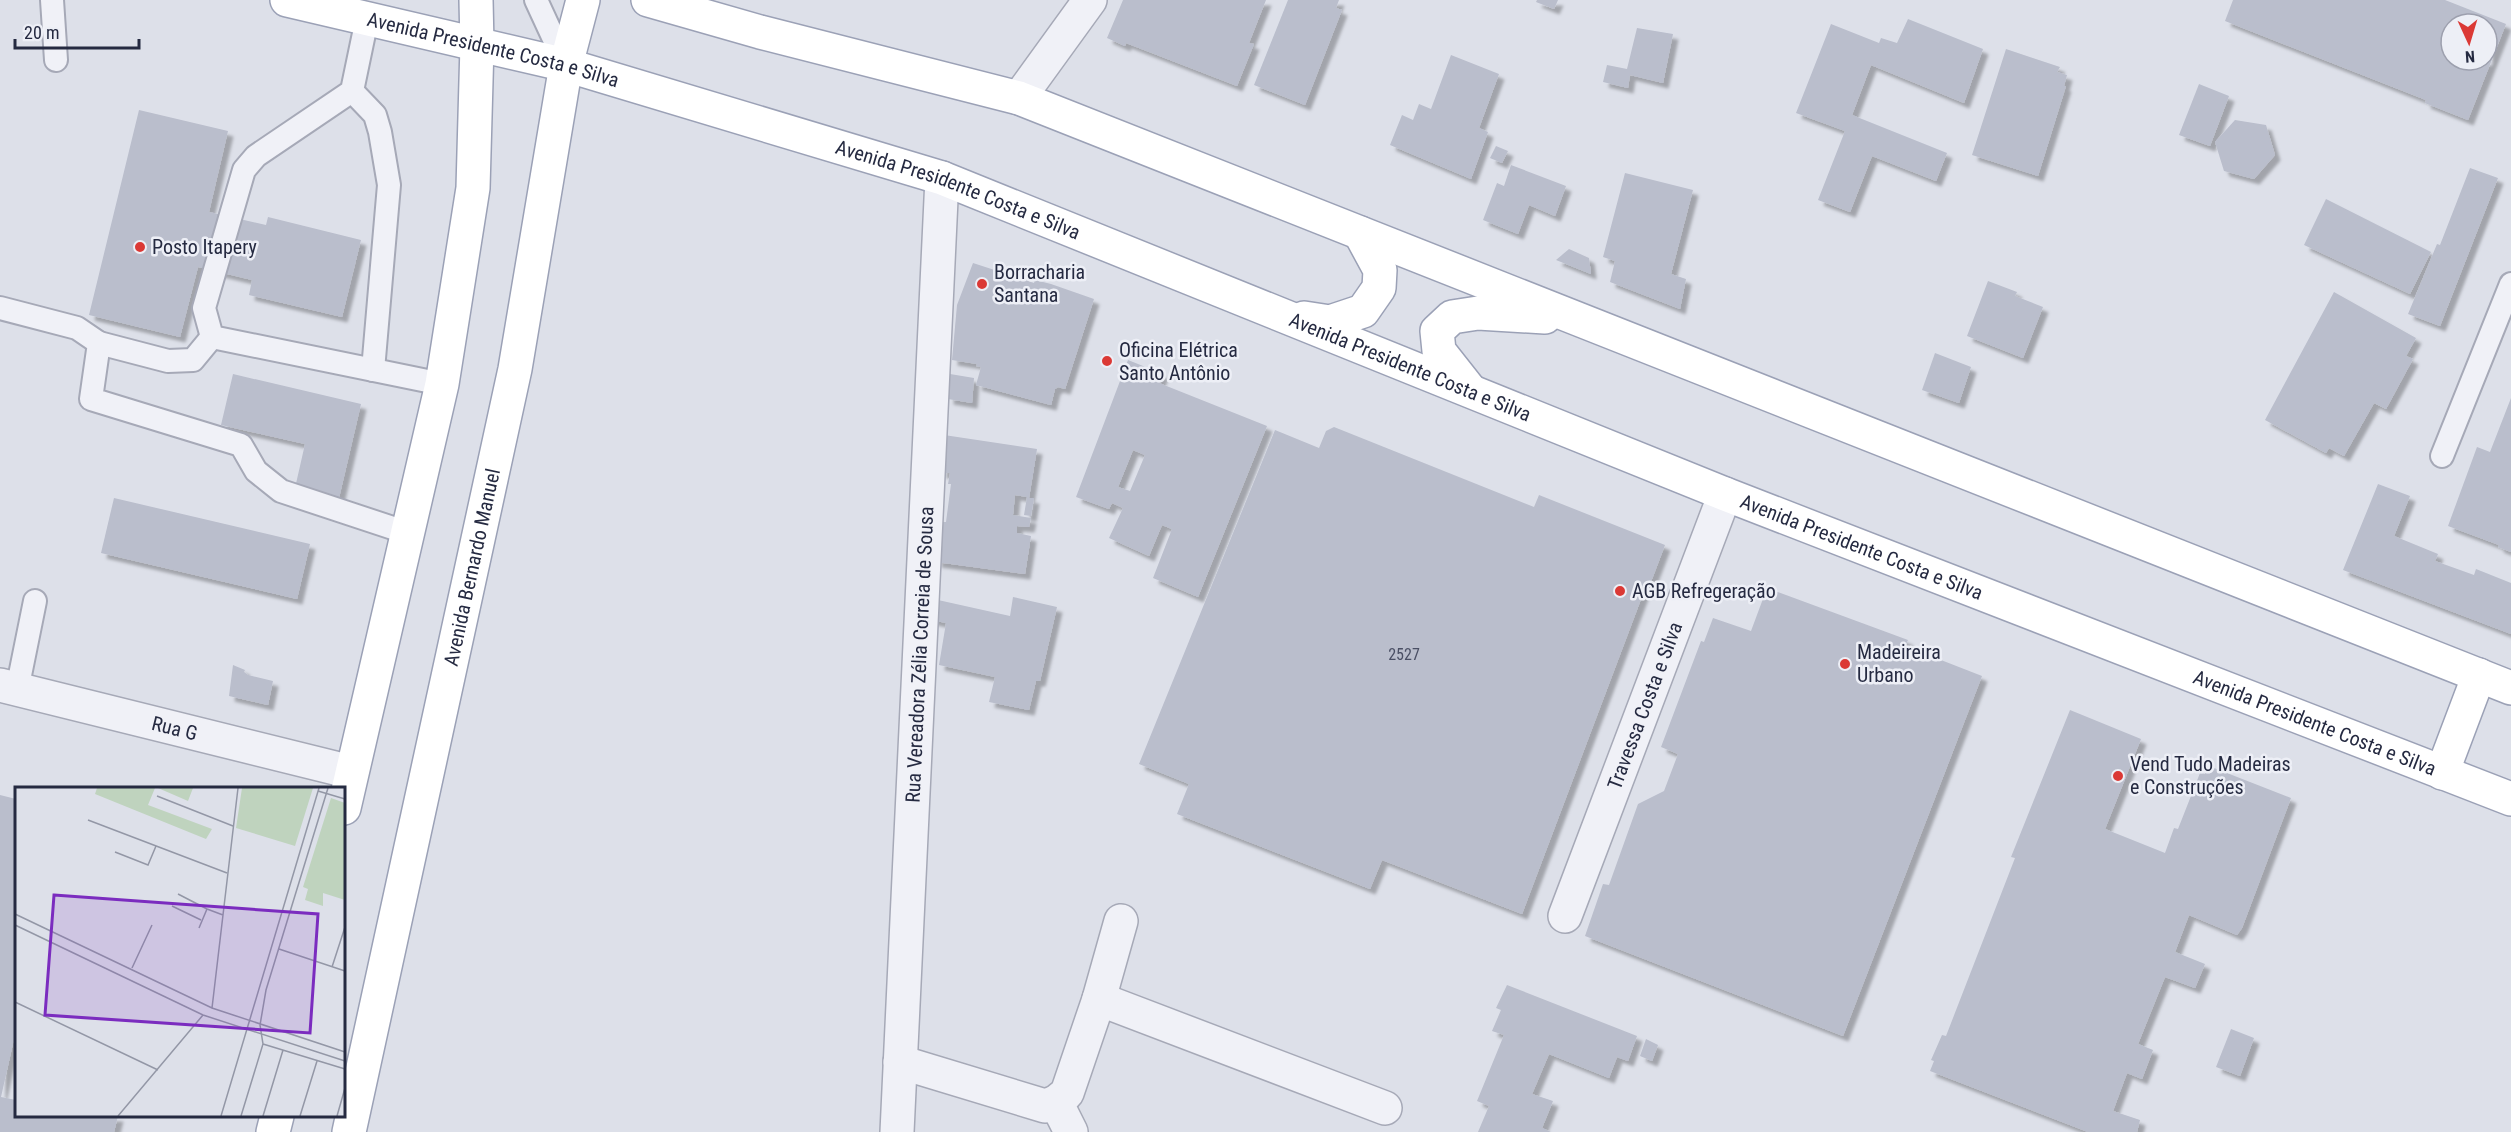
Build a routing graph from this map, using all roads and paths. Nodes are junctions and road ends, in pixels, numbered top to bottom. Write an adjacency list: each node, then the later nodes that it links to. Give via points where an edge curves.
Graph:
1 (52, 0): 10 (lane)
2 (287, 0): 8 (main road, Avenida Presidente Costa e Silva)
3 (476, 0): 9 (main road)
4 (536, 0): 11 (lane)
5 (583, 0): 11 (main road, Avenida Bernardo Manuel)
6 (648, 0): 13 (main road)
7 (1090, 0): 13 (street)
8 (367, 19): 9 (main road, Avenida Presidente Costa e Silva); 12 (lane)
9 (477, 45): 11 (main road, Avenida Presidente Costa e Silva); 23 (main road, via 473,188)
10 (56, 60)
11 (566, 65): 14 (main road, Avenida Presidente Costa e Silva); 44 (main road, Avenida Bernardo Manuel, via 513,380)
12 (352, 91): 20 (lane, via 256,156 244,170 204,308); 22 (lane, via 375,115 389,185)
13 (1019, 98): 15 (main road)
14 (942, 177): 18 (main road, Avenida Presidente Costa e Silva); 39 (street, Rua Vereadora Zélia Correia de Sousa)
15 (1360, 233): 18 (main road, via 1380,270 1379,288 1363,311 1330,322); 19 (main road)
16 (2511, 284): 25 (lane)
17 (0, 308): 21 (lane, via 77,328)
18 (1275, 313): 24 (main road, Avenida Presidente Costa e Silva)
19 (1574, 318): 24 (main road, via 1478,312 1452,317 1437,331 1439,351); 29 (main road)
20 (212, 337): 21 (lane, via 193,360 168,361); 22 (lane)
21 (99, 343): 27 (lane, via 91,399 241,445 256,471 281,491)
22 (373, 370): 23 (lane)
23 (442, 384): 27 (main road)
24 (1472, 393): 26 (main road, Avenida Presidente Costa e Silva)
25 (2442, 456)
26 (1725, 494): 33 (main road, Avenida Presidente Costa e Silva); 36 (street, Travessa Costa e Silva)
27 (408, 534): 32 (main road)
28 (34, 601): 30 (lane)
29 (2479, 675): 31 (main road); 33 (main road)
30 (9, 688): 32 (street, Rua G)
31 (2511, 688)
32 (351, 772): 35 (main road)
33 (2442, 773): 34 (main road, Avenida Presidente Costa e Silva)
34 (2511, 800)
35 (345, 803)
36 (1564, 916)
37 (1121, 921): 38 (street)
38 (1099, 999): 40 (street, via 1067,1093); 41 (street)
39 (900, 1062): 40 (street, via 1045,1106); 45 (street, Rua Vereadora Zélia Correia de Sousa)
40 (1056, 1102): 46 (street)
41 (1385, 1108)
42 (277, 1117): 43 (main road)
43 (273, 1132)
44 (349, 1132)
45 (897, 1132)
46 (1071, 1132)

